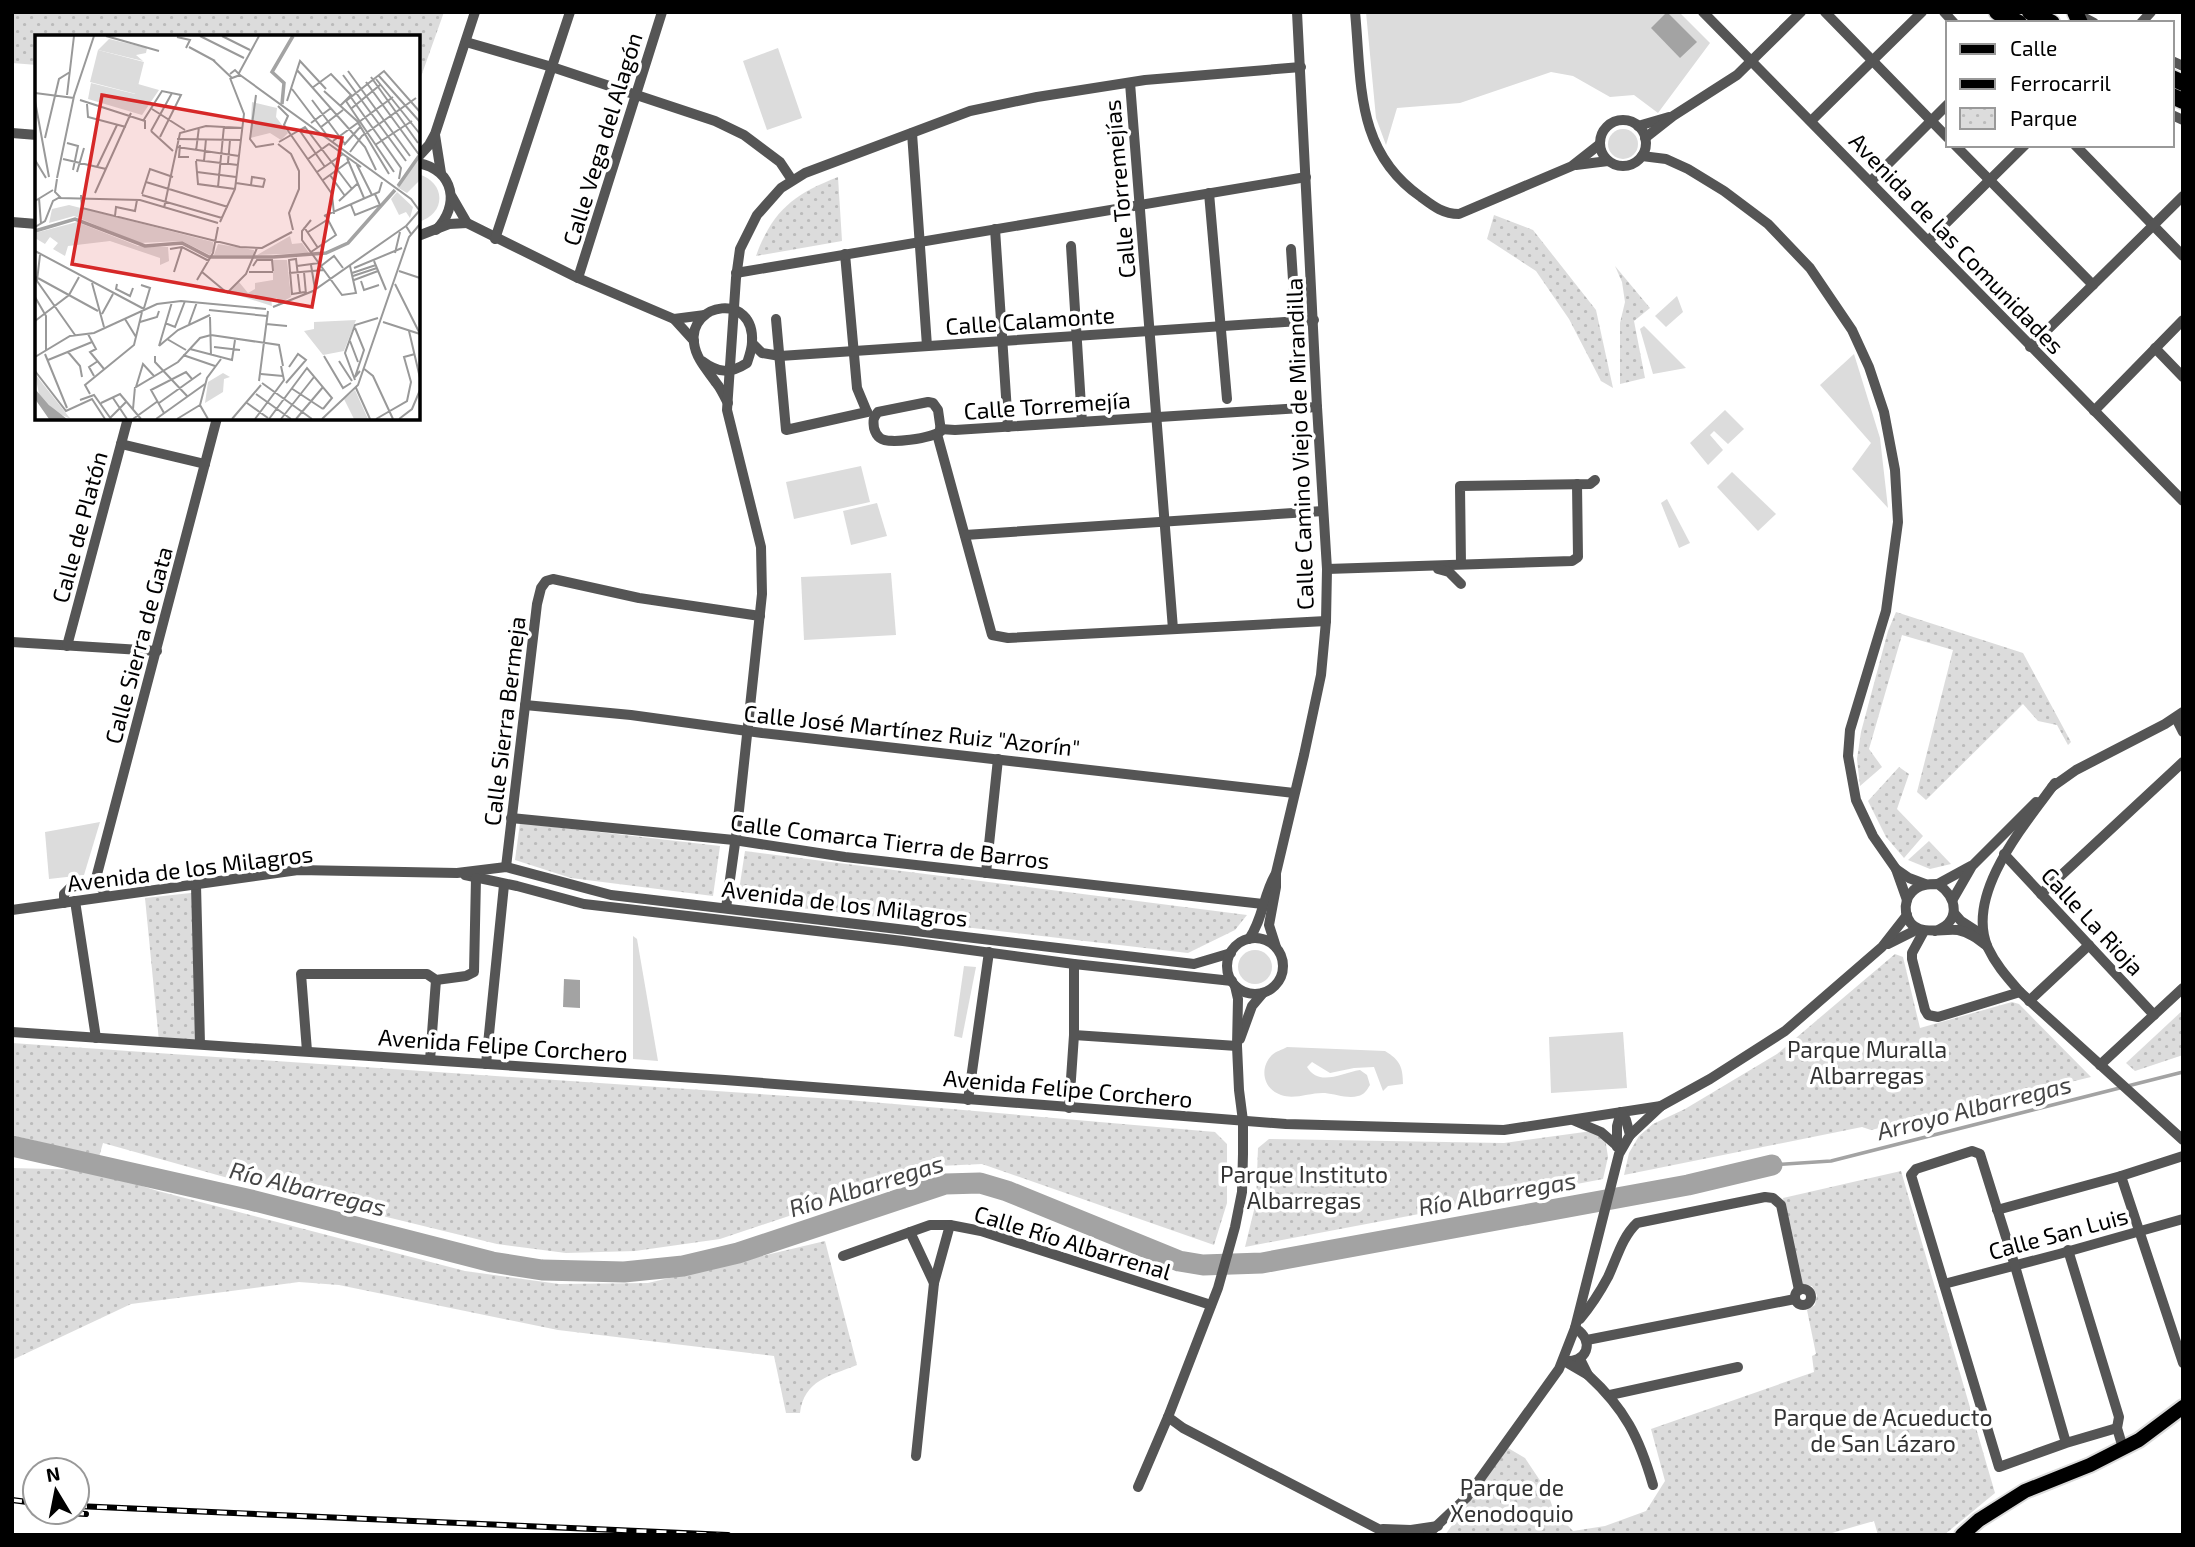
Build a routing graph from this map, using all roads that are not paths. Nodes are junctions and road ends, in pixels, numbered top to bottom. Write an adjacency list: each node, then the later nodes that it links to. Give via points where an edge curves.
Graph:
1 (475, 12): 12 (street)
2 (570, 12): 15 (street)
3 (662, 12): 18 (street, Calle Vega del Alagón)
4 (1297, 12): 16 (street, Calle Camino Viejo de Mirandilla)
5 (1355, 12): 39 (street, via 1370,135 1393,173 1416,195 1448,214 1459,214)
6 (1703, 12): 14 (street, Avenida de las Comunidades)
7 (1801, 12): 14 (street)
8 (1825, 12): 13 (street)
9 (1922, 12): 13 (street)
10 (2029, 12): 11 (highway)
11 (2048, 21)
12 (466, 42): 15 (street); 26 (street)
13 (1873, 60): 21 (street); 22 (street)
14 (1751, 62): 20 (street); 21 (street, Avenida de las Comunidades)
15 (552, 67): 18 (street); 56 (street)
16 (1301, 68): 17 (street); 41 (street, Calle Camino Viejo de Mirandilla)
17 (1130, 83): 25 (street, via 970,111); 48 (street, Calle Torremejías)
18 (635, 95): 42 (street, via 744,135 779,162); 64 (street, Calle Vega del Alagón)
19 (1946, 106): 22 (street)
20 (1673, 116): 23 (street); 29 (street)
21 (1811, 121): 44 (street, Avenida de las Comunidades)
22 (1931, 121): 28 (street); 44 (street)
23 (1638, 126): 29 (street); 30 (street, via 1626,121 1612,123)
24 (12, 133): 27 (street)
25 (912, 133): 42 (street); 58 (street)
26 (435, 134): 34 (street); 40 (street)
27 (35, 135)
28 (1946, 136)
29 (1645, 141): 35 (street); 36 (street)
30 (1600, 144): 37 (street); 39 (street)
31 (1957, 147): 43 (street)
32 (2023, 147): 43 (street)
33 (2077, 147): 52 (street)
34 (420, 155)
35 (1642, 156): 36 (street); 37 (street, via 1627,166)
36 (1666, 159): 131 (street, via 1724,191 1768,224 1810,268 1852,330 1884,412 1895,470 1898,522 1886,611 1850,730 1848,756 1856,800)
37 (1608, 161): 39 (street)
38 (420, 164): 40 (street)
39 (1572, 166)
40 (440, 173): 47 (street)
41 (1306, 177): 45 (street); 70 (street, Calle Camino Viejo de Mirandilla)
42 (792, 180): 63 (street, via 757,215 740,248)
43 (1990, 180): 57 (street); 65 (street)
44 (1871, 181): 57 (street, Avenida de las Comunidades)
45 (1209, 193): 48 (street); 73 (street)
46 (2183, 196): 52 (street)
47 (452, 197): 50 (street); 54 (street, via 451,209)
48 (1140, 205): 53 (street); 74 (street, Calle Torremejías)
49 (12, 222): 51 (street)
50 (467, 223): 54 (street); 56 (street)
51 (35, 224)
52 (2153, 226): 62 (street); 65 (street)
53 (995, 229): 58 (street); 77 (street)
54 (436, 230): 55 (street)
55 (420, 235)
56 (495, 239): 64 (street)
57 (1929, 240): 80 (street, Avenida de las Comunidades)
58 (920, 242): 61 (street); 79 (street)
59 (1071, 246): 75 (street)
60 (1291, 249): 72 (street)
61 (845, 254): 63 (street); 82 (street)
62 (2183, 256)
63 (736, 273): 66 (street)
64 (578, 278): 68 (street)
65 (2093, 285): 80 (street)
66 (734, 309): 67 (street, via 714,309); 78 (street, via 748,322); 88 (street)
67 (705, 315): 68 (street); 76 (street, via 696,327)
68 (674, 319): 76 (street)
69 (776, 319): 84 (street)
70 (1314, 320): 72 (street, Calle Calamonte); 92 (street, Calle Camino Viejo de Mirandilla)
71 (2183, 320): 81 (street)
72 (1296, 321): 73 (street, Calle Calamonte); 85 (street)
73 (1221, 326): 74 (street, Calle Calamonte); 90 (street)
74 (1150, 331): 75 (street, Calle Calamonte); 95 (street, Calle Torremejías)
75 (1076, 336): 77 (street, Calle Calamonte); 98 (street)
76 (694, 341): 86 (street)
77 (1002, 341): 79 (street, Calle Calamonte); 99 (street)
78 (752, 344): 83 (street); 87 (street)
79 (927, 346): 82 (street, Calle Calamonte)
80 (2030, 347): 93 (street, Avenida de las Comunidades)
81 (2155, 348): 89 (street); 93 (street)
82 (854, 351): 84 (street, Calle Calamonte); 94 (street, via 857,388)
83 (762, 353): 84 (street, Calle Calamonte); 87 (street)
84 (780, 356): 94 (street, via 786,430)
85 (1298, 357)
86 (702, 361): 88 (street); 91 (street)
87 (747, 363): 88 (street)
88 (730, 372): 91 (street)
89 (2183, 377)
90 (1227, 399)
91 (728, 404): 113 (street, via 761,547)
92 (1317, 407): 95 (street, Calle Torremejía); 106 (street, Calle Camino Viejo de Mirandilla)
93 (2094, 411): 105 (street, Avenida de las Comunidades)
94 (870, 414): 100 (street, via 876,434 889,441 935,436); 100 (street, via 933,403)
95 (1156, 417): 98 (street, Calle Torremejía); 107 (street, Calle Torremejía)
96 (127, 420): 101 (street, Calle de Platón)
97 (216, 420): 102 (street, Calle Sierra de Gata)
98 (1082, 422): 99 (street, Calle Torremejía)
99 (1008, 427): 100 (street, Calle Torremejía)
100 (939, 431): 108 (street, Calle Torremejía)
101 (121, 444): 102 (street); 117 (street, Calle de Platón)
102 (205, 464): 118 (street, Calle Sierra de Gata)
103 (1595, 480): 104 (street)
104 (1577, 484): 109 (street, via 1578,557 1572,561); 109 (street, via 1460,486)
105 (2183, 501)
106 (1323, 511): 107 (street); 111 (street, Calle Camino Viejo de Mirandilla)
107 (1165, 522): 108 (street); 115 (street, Calle Torremejía)
108 (965, 535): 115 (street, Calle Torremejía, via 992,635 1008,638)
109 (1461, 564): 110 (street)
110 (1427, 566): 111 (street); 112 (street, via 1448,572)
111 (1328, 569): 114 (street, Calle Camino Viejo de Mirandilla)
112 (1461, 584)
113 (760, 616): 119 (street, Calle Sierra Bermeja, via 546,581 537,604); 121 (street)
114 (1326, 621): 115 (street, Calle Torremejía); 125 (street, Calle Camino Viejo de Mirandilla, via 1321,674)
115 (1173, 629)
116 (12, 642): 117 (street)
117 (67, 646): 118 (street)
118 (157, 651): 136 (street, Calle Sierra de Gata)
119 (525, 705): 121 (street, Calle José Martínez Ruiz "Azorín"); 126 (street, Calle Sierra Bermeja)
120 (2182, 722): 124 (street, via 2165,724)
121 (747, 731): 122 (street, Calle José Martínez Ruiz "Azorín"); 127 (street)
122 (998, 759): 125 (street, Calle José Martínez Ruiz "Azorín"); 133 (street)
123 (2183, 762): 141 (street)
124 (2055, 783): 128 (street); 129 (street)
125 (1294, 793): 134 (street, Calle Camino Viejo de Mirandilla)
126 (512, 818): 127 (street, Calle Comarca Tierra de Barros); 130 (street, Calle Sierra Bermeja)
127 (734, 840): 133 (street, Calle Comarca Tierra de Barros); 147 (street)
128 (2004, 854): 141 (street, Calle La Rioja); 153 (street, via 1987,895)
129 (1972, 866): 140 (street); 143 (street)
130 (506, 867): 132 (street, Avenida de los Milagros); 147 (street, Avenida de los Milagros, via 611,895)
131 (1896, 869): 139 (street); 144 (street)
132 (457, 873): 135 (street, Avenida de los Milagros); 137 (street, Avenida de los Milagros, via 298,870)
133 (986, 873): 146 (street, Calle Comarca Tierra de Barros)
134 (1276, 873): 146 (street, Calle Camino Viejo de Mirandilla); 155 (street, Calle Camino Viejo de Mirandilla, via 1269,925)
135 (476, 878): 138 (street, Avenida de los Milagros); 160 (street, via 474,972)
136 (95, 882): 142 (street); 145 (street, via 71,887 64,894)
137 (197, 884): 142 (street, Avenida de los Milagros); 170 (street)
138 (504, 884): 157 (street, Avenida de los Milagros, via 584,904); 174 (street)
139 (1925, 884): 140 (street); 144 (street)
140 (1938, 884): 143 (street)
141 (2041, 894): 154 (street, Calle La Rioja)
142 (107, 896): 145 (street, Avenida de los Milagros)
143 (1953, 899): 149 (street)
144 (1907, 900): 150 (street)
145 (70, 902): 148 (street, Avenida de los Milagros); 169 (street)
146 (1263, 904): 152 (street, Calle Camino Viejo de Mirandilla)
147 (726, 908): 158 (street, Avenida de los Milagros, via 1194,964)
148 (12, 910)
149 (1954, 913): 151 (street, via 1947,925); 153 (street)
150 (1907, 915): 151 (street); 156 (street, Avenida Felipe Corchero)
151 (1926, 930): 153 (street, via 1958,930); 156 (street, Avenida Felipe Corchero); 163 (street, via 1912,959 1928,1015 1938,1017)
152 (1249, 939): 155 (street, via 1258,938); 158 (street)
153 (1986, 941): 163 (street, via 2000,969)
154 (2090, 945): 165 (street); 166 (street, Calle La Rioja)
155 (1276, 947): 164 (street, via 1283,973)
156 (1882, 947): 177 (street, Avenida Felipe Corchero, via 1785,1031)
157 (989, 953): 159 (street, Avenida de los Milagros); 176 (street)
158 (1231, 953): 161 (street, via 1228,972)
159 (1074, 964): 161 (street, Avenida de los Milagros); 168 (street)
160 (436, 980): 172 (street, via 427,974 301,974); 173 (street)
161 (1234, 983): 164 (street, via 1244,991); 171 (street)
162 (2183, 988): 166 (street)
163 (2020, 992): 165 (street)
164 (1263, 993): 171 (street, via 1252,1006)
165 (2029, 1001): 175 (street)
166 (2154, 1015): 175 (street)
167 (12, 1032): 169 (street, Avenida Felipe Corchero)
168 (1074, 1035): 171 (street); 178 (street)
169 (96, 1038): 170 (street, Avenida Felipe Corchero)
170 (200, 1044): 172 (street, Avenida Felipe Corchero)
171 (1237, 1046): 181 (street)
172 (307, 1051): 173 (street, Avenida Felipe Corchero)
173 (430, 1060): 174 (street, Avenida Felipe Corchero)
174 (486, 1064): 176 (street, Avenida Felipe Corchero)
175 (2102, 1066): 183 (street)
176 (968, 1100): 178 (street, Avenida Felipe Corchero)
177 (1661, 1106): 179 (street, Avenida Felipe Corchero); 182 (street)
178 (1069, 1108): 181 (street, Avenida Felipe Corchero)
179 (1621, 1112): 180 (street, Avenida Felipe Corchero); 182 (street); 184 (street)
180 (1572, 1120): 181 (street, Avenida Felipe Corchero, via 1504,1130); 184 (street, via 1601,1132)
181 (1243, 1121): 197 (street, via 1242,1192)
182 (1630, 1135): 184 (street)
183 (2183, 1140)
184 (1618, 1150): 198 (street)
185 (2183, 1156): 186 (street)
186 (2121, 1176): 187 (street); 190 (street)
187 (1997, 1210): 194 (street); 196 (street, via 1980,1154 1972,1151 1916,1169 1911,1175)
188 (2183, 1219): 190 (street, Calle San Luis)
189 (950, 1226): 191 (street, Calle Río Albarrenal, via 930,1225); 195 (street); 197 (street, Calle Río Albarrenal, via 981,1231)
190 (2138, 1231): 192 (street, Calle San Luis); 202 (street)
191 (911, 1232): 193 (street, Calle Río Albarrenal); 195 (street)
192 (2068, 1250): 194 (street, Calle San Luis); 208 (street, via 2119,1417)
193 (843, 1256)
194 (2015, 1266): 196 (street, Calle San Luis); 209 (street)
195 (934, 1283): 211 (street)
196 (1944, 1284): 209 (street, via 1999,1466)
197 (1211, 1305): 207 (street)
198 (1576, 1326): 199 (street); 199 (street, via 1637,1223 1765,1197 1782,1205 1797,1295); 201 (street)
199 (1587, 1340): 200 (street)
200 (1580, 1359): 201 (street); 204 (street)
201 (1563, 1360): 204 (street); 214 (street, via 1528,1415)
202 (2183, 1363)
203 (1738, 1367): 205 (street)
204 (1587, 1375): 205 (street)
205 (1610, 1395): 212 (street, via 1636,1437)
206 (2183, 1407): 210 (main road)
207 (1168, 1417): 213 (street); 215 (street)
208 (2117, 1429): 209 (street); 210 (street)
209 (2066, 1443)
210 (2123, 1448): 217 (main road, via 2025,1491)
211 (916, 1456)
212 (1653, 1485)
213 (1138, 1487)
214 (1438, 1530): 215 (street); 216 (street)
215 (1386, 1532)
216 (1427, 1535)
217 (1962, 1535)

